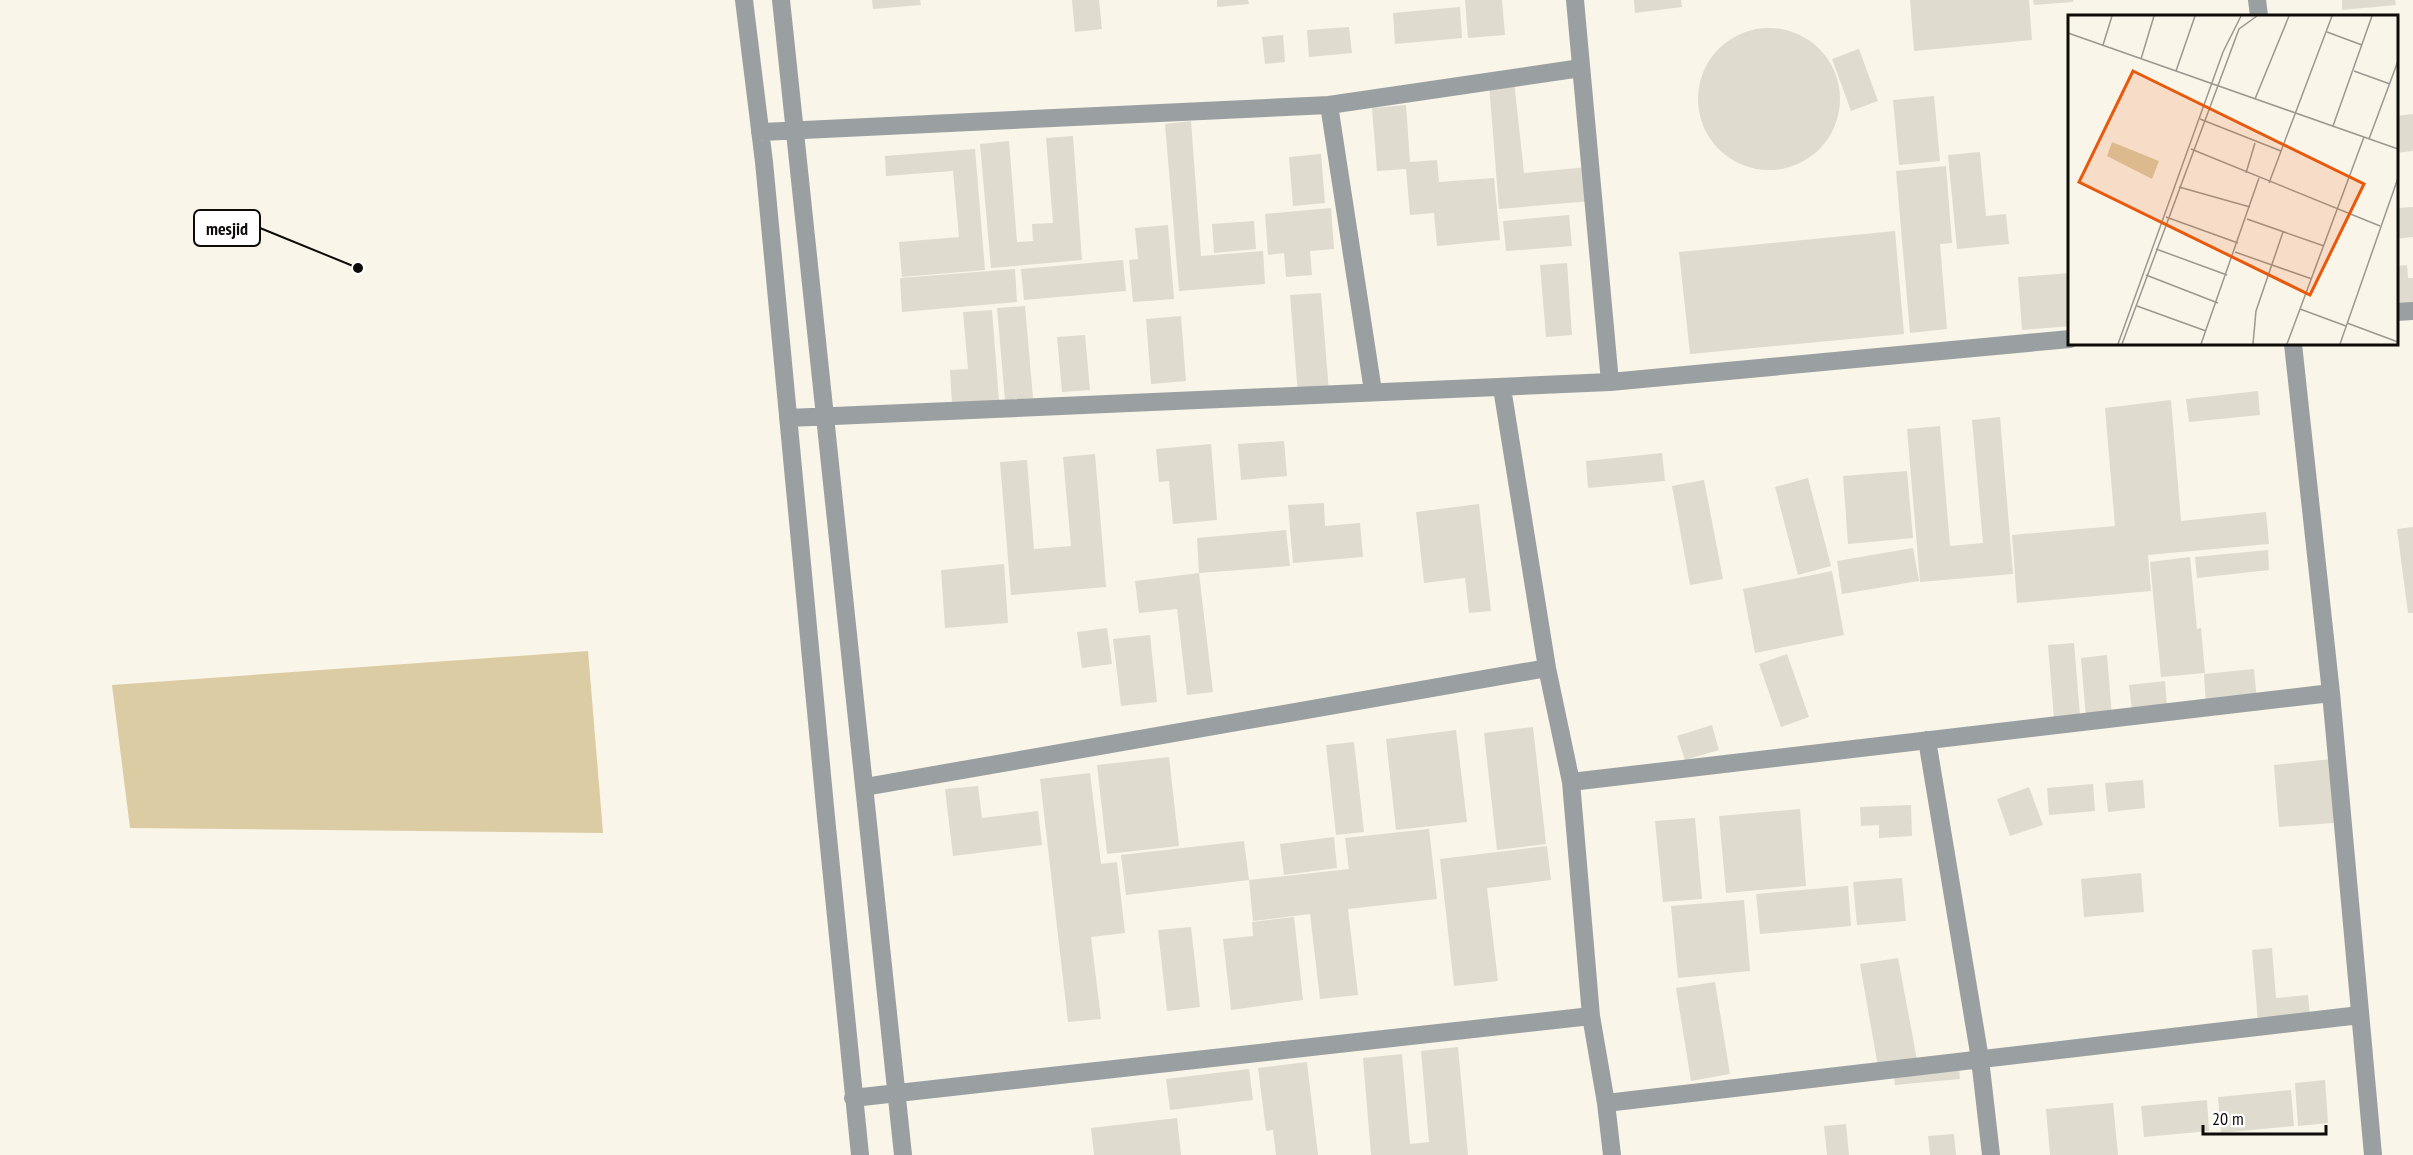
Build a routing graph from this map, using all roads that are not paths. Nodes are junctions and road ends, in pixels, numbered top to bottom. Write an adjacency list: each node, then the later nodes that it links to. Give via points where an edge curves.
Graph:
1 (744, 0): 9 (street)
2 (781, 0): 8 (street)
3 (1575, 0): 6 (street)
4 (2257, 0): 5 (street)
5 (2259, 15)
6 (1581, 68): 7 (street); 14 (street)
7 (1329, 105): 8 (street); 16 (street)
8 (795, 129): 9 (street); 17 (street)
9 (760, 132): 18 (street)
10 (2413, 311): 11 (street)
11 (2398, 312)
12 (2068, 339): 14 (street)
13 (2293, 345): 20 (street)
14 (1610, 382): 15 (street)
15 (1502, 388): 16 (street); 19 (street)
16 (1373, 391): 17 (street)
17 (826, 415): 18 (street); 23 (street)
18 (788, 418): 28 (street)
19 (1547, 668): 22 (street); 23 (street)
20 (2331, 693): 21 (street); 24 (street)
21 (1927, 740): 22 (street); 26 (street)
22 (1571, 782): 25 (street)
23 (865, 787): 27 (street)
24 (2360, 1015): 26 (street); 34 (street)
25 (1591, 1016): 27 (street); 29 (street)
26 (1980, 1059): 29 (street); 33 (street)
27 (896, 1092): 28 (street); 31 (street)
28 (853, 1098): 30 (street)
29 (1606, 1103): 32 (street)
30 (860, 1155)
31 (903, 1155)
32 (1612, 1155)
33 (1991, 1155)
34 (2373, 1155)

